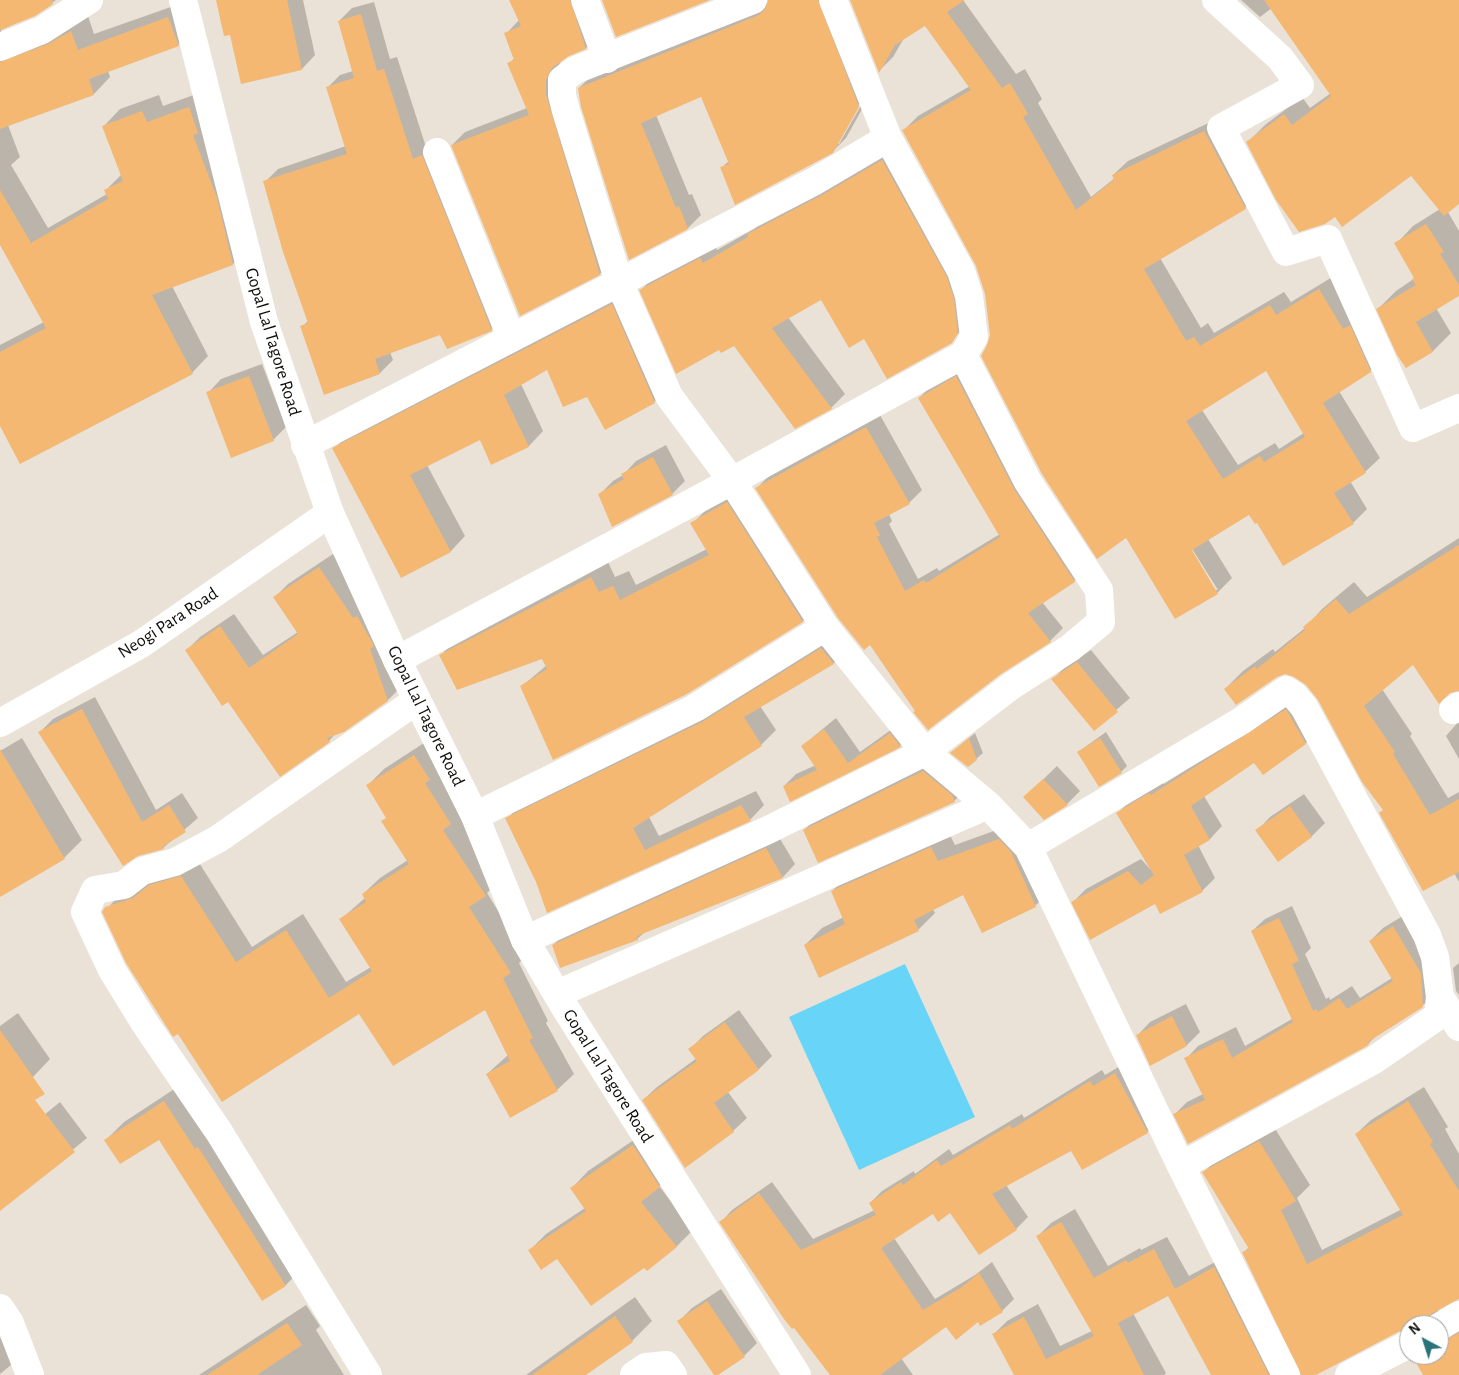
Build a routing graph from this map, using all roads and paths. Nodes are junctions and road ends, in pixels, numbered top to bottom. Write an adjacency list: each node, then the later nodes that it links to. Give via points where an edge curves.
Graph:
1 (89, 0): 7 (street, via 42,30)
2 (182, 0): 15 (street, Gopal Lal Tagore Road, via 264,322)
3 (585, 0): 8 (street)
4 (753, 0): 8 (street)
5 (833, 0): 9 (street)
6 (1216, 0): 14 (street, via 1280,58 1300,85 1221,128 1286,252 1328,239 1412,428)
7 (0, 47)
8 (608, 59): 11 (street, via 575,70 562,80 561,86)
9 (888, 138): 11 (street, via 815,181); 13 (street, via 961,272 969,296 974,337)
10 (437, 152): 12 (street)
11 (619, 282): 12 (street); 16 (street, via 669,396)
12 (511, 337): 15 (street)
13 (962, 355): 16 (street); 22 (street, via 1028,482 1099,590 1101,622)
14 (1459, 408)
15 (305, 445): 17 (street, Gopal Lal Tagore Road)
16 (732, 481): 18 (street); 19 (street)
17 (330, 513): 19 (street, Gopal Lal Tagore Road); 21 (street, Neogi Para Road, via 141,644)
18 (825, 627): 22 (street); 24 (street, via 695,708)
19 (397, 660): 20 (street, Gopal Lal Tagore Road)
20 (417, 700): 24 (street, Gopal Lal Tagore Road); 34 (street, via 218,839 175,862 142,871 124,885 95,890 85,912 112,970 219,1132)
21 (0, 723)
22 (925, 752): 23 (street); 26 (street, via 768,830)
23 (988, 805): 25 (street); 27 (street)
24 (475, 816): 26 (street, Gopal Lal Tagore Road)
25 (1028, 847): 28 (street, via 1241,721 1286,690 1304,707 1427,935 1435,957); 30 (street)
26 (525, 940): 27 (street, Gopal Lal Tagore Road)
27 (557, 994): 37 (street, Gopal Lal Tagore Road)
28 (1440, 996): 29 (street); 30 (street, via 1438,1016 1374,1060)
29 (1459, 1027)
30 (1181, 1166): 38 (street)
31 (0, 1308): 33 (street, via 10,1323)
32 (1399, 1349): 39 (street)
33 (30, 1375)
34 (368, 1375)
35 (634, 1375): 36 (street, via 646,1367 666,1365)
36 (672, 1375)
37 (797, 1375)
38 (1286, 1375)
39 (1349, 1375)

